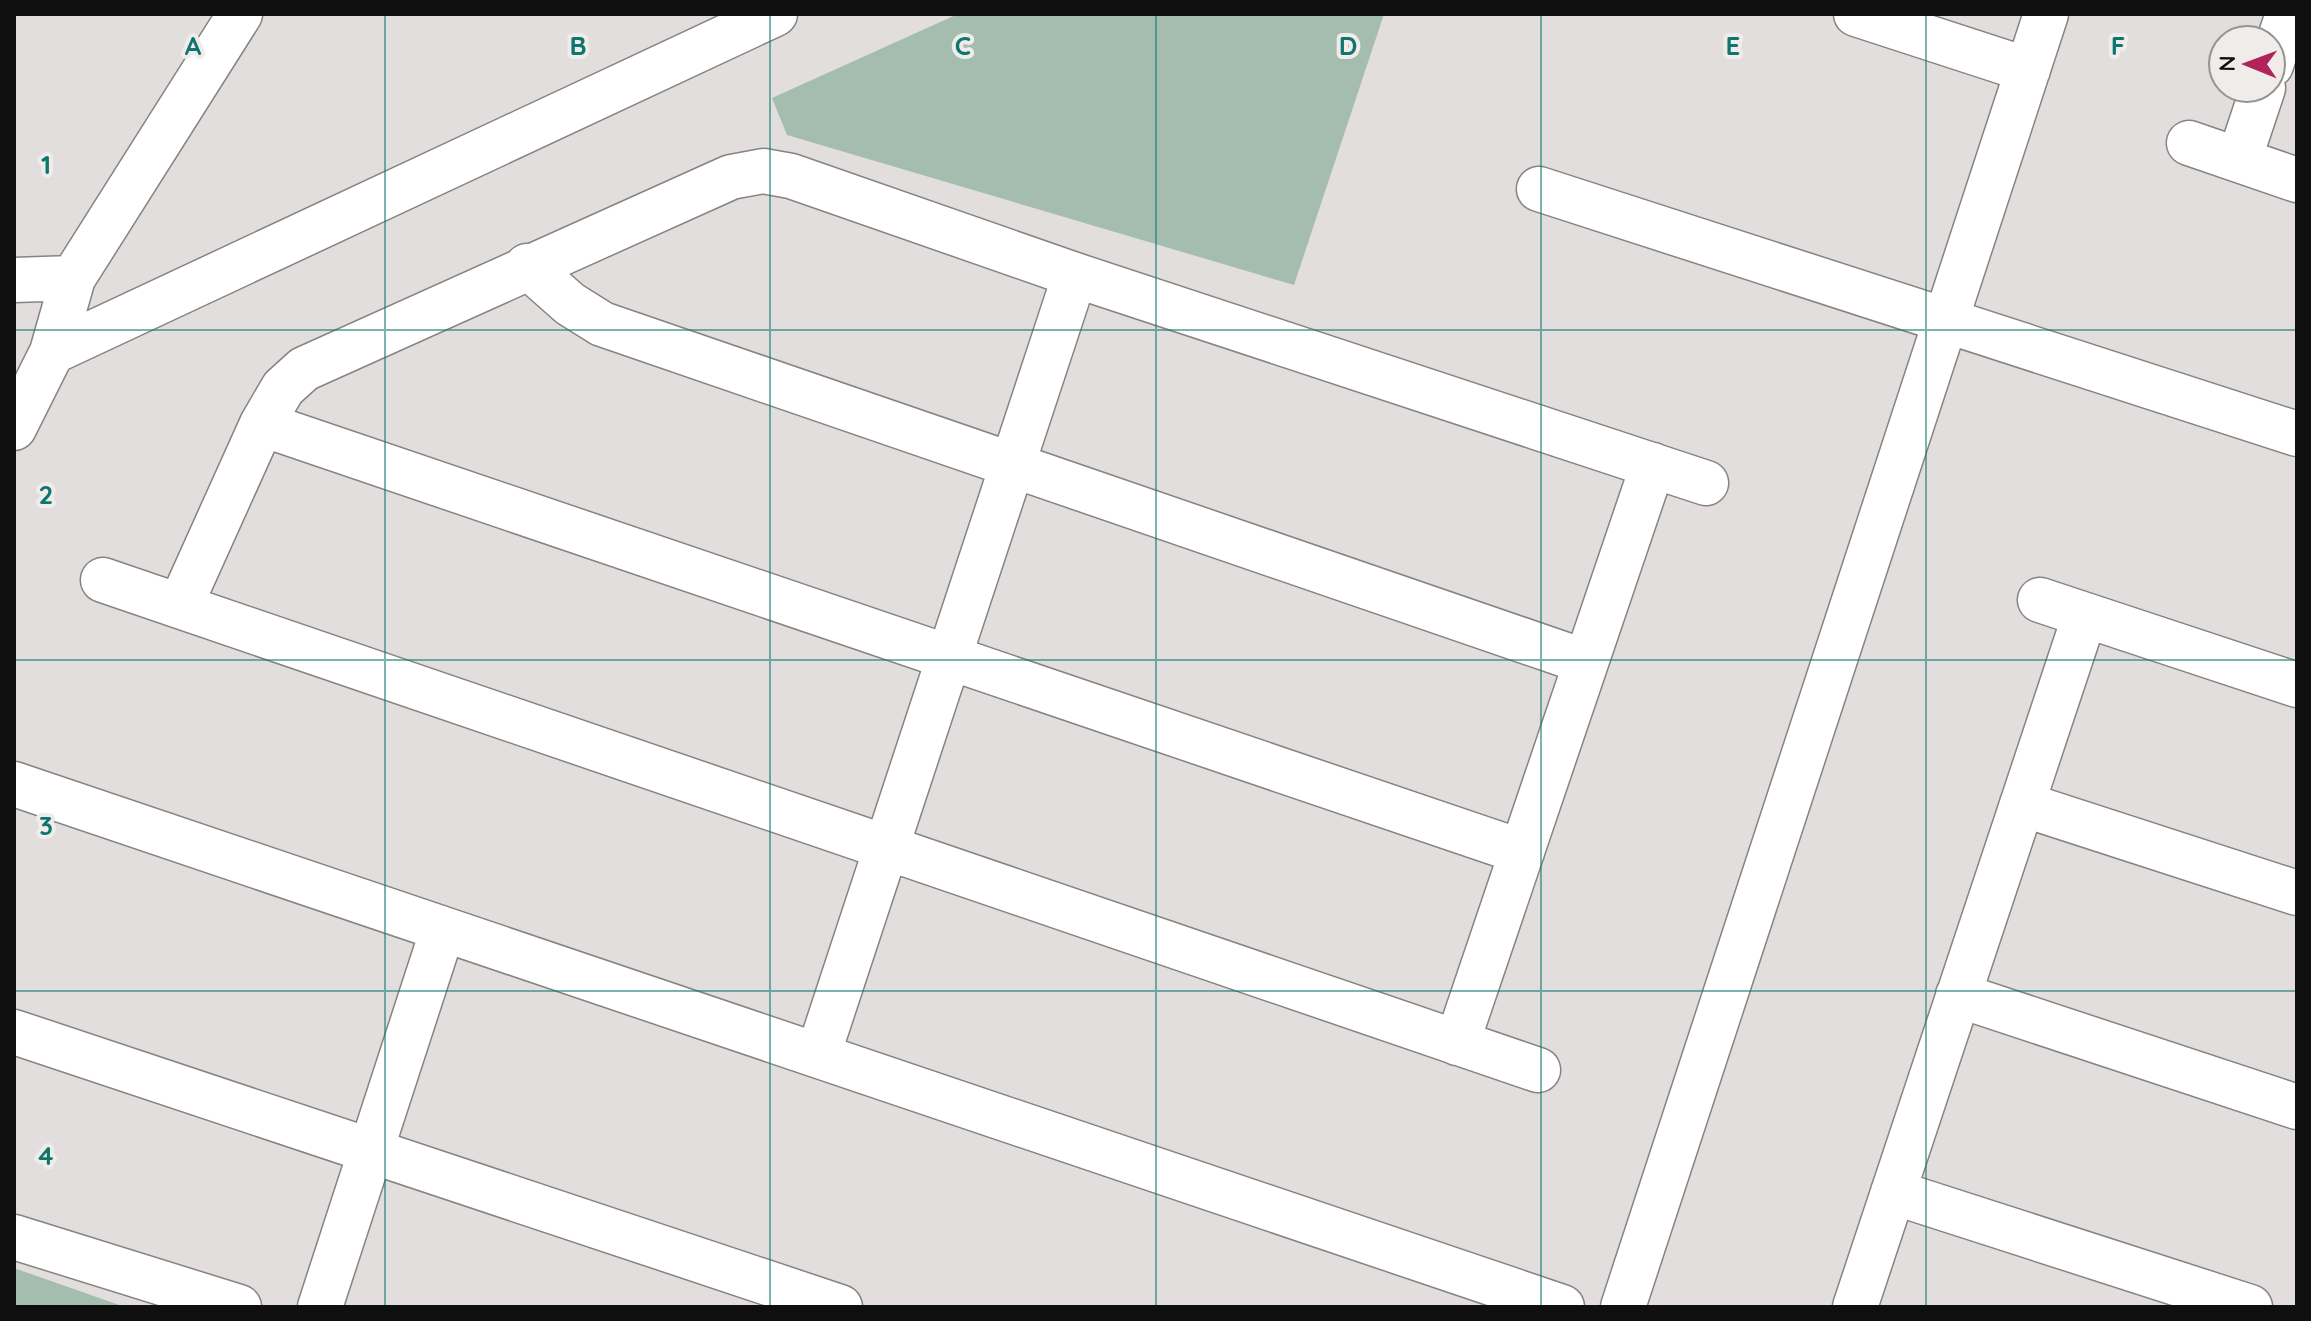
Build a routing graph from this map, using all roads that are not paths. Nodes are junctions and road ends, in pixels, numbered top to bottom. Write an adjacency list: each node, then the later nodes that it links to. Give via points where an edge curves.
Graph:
1 (240, 14): 13 (street)
2 (775, 14): 16 (street)
3 (1856, 14): 5 (street)
4 (2046, 14): 5 (street)
5 (2028, 70): 15 (street)
6 (2258, 104): 8 (street)
7 (2189, 143): 8 (street)
8 (2239, 160): 9 (street)
9 (2297, 180)
10 (1539, 189): 15 (street)
11 (527, 266): 12 (street, via 731,177 763,171 791,176); 17 (street, via 304,369 283,388); 21 (street, via 602,324)
12 (1075, 275): 20 (street); 21 (street)
13 (73, 278): 14 (street); 16 (street)
14 (14, 280)
15 (1945, 323): 19 (street); 49 (street)
16 (52, 352): 18 (street)
17 (262, 424): 25 (street); 27 (street)
18 (14, 428)
19 (2297, 434)
20 (1653, 465): 22 (street); 28 (street)
21 (1011, 466): 27 (street); 28 (street)
22 (1706, 483)
23 (103, 580): 25 (street)
24 (2040, 600): 26 (street)
25 (180, 606): 32 (street)
26 (2085, 615): 29 (street); 31 (street)
27 (948, 655): 32 (street); 33 (street)
28 (1586, 662): 33 (street)
29 (2297, 685)
30 (14, 784): 35 (street)
31 (2022, 804): 34 (street); 36 (street)
32 (884, 847): 38 (street); 39 (street)
33 (1522, 852): 38 (street)
34 (2297, 893)
35 (443, 929): 39 (street); 42 (street)
36 (1958, 995): 41 (street); 43 (street)
37 (14, 1032): 42 (street)
38 (1457, 1043): 40 (street)
39 (818, 1055): 48 (street)
40 (1538, 1070)
41 (2297, 1107)
42 (371, 1150): 46 (street); 47 (street)
43 (1893, 1192): 50 (street); 51 (street)
44 (14, 1237): 45 (street)
45 (239, 1307)
46 (320, 1307)
47 (840, 1307)
48 (1562, 1307)
49 (1623, 1307)
50 (1855, 1307)
51 (2250, 1307)

